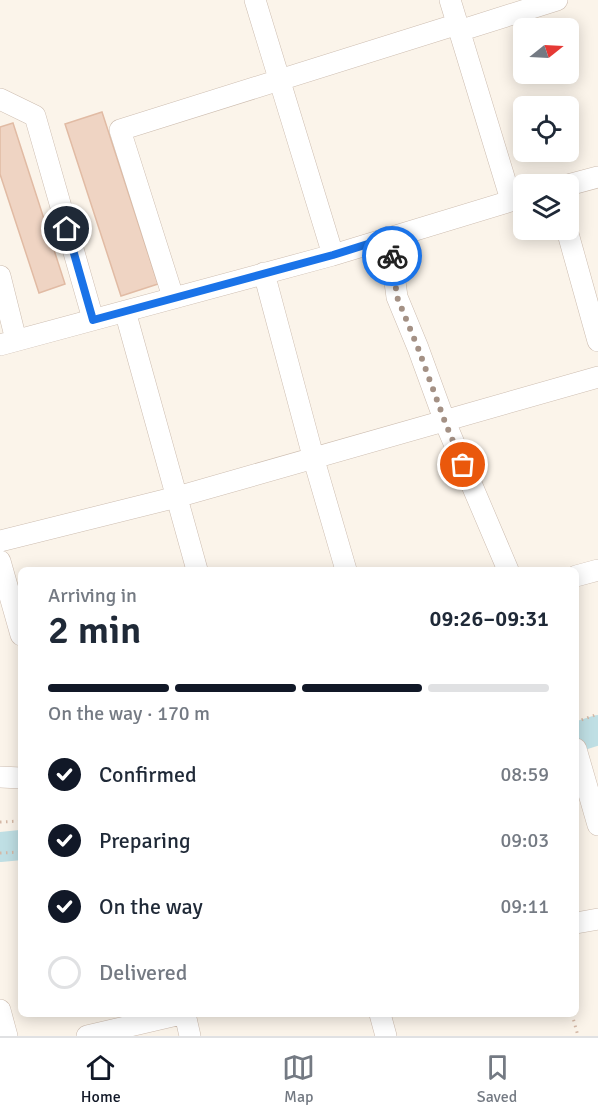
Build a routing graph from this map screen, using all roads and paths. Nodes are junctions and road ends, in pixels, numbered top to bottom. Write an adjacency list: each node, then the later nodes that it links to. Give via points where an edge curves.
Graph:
1 (255, 0): 5 (street)
2 (450, 0): 4 (street)
3 (557, 0): 4 (street)
4 (459, 28): 5 (street); 9 (street)
5 (279, 81): 13 (street); 16 (street, via 120,130)
6 (0, 99): 18 (street, via 35,116)
7 (598, 177): 8 (street)
8 (579, 182)
9 (513, 186)
10 (513, 199): 11 (street)
11 (390, 237): 13 (street); 22 (street, via 397,297)
12 (570, 240): 19 (street)
13 (333, 255): 14 (street)
14 (264, 273): 16 (street); 23 (street)
15 (0, 276): 20 (street)
16 (173, 297): 17 (street)
17 (125, 311): 18 (street); 24 (street)
18 (93, 320): 20 (street)
19 (598, 341)
20 (8, 343)
21 (598, 377): 22 (street)
22 (445, 422): 23 (street); 29 (street)
23 (314, 460): 24 (street); 28 (street)
24 (177, 497): 25 (street); 27 (street)
25 (0, 541)
26 (0, 561): 32 (street)
27 (196, 567)
28 (345, 567)
29 (507, 567)
30 (598, 570): 31 (street)
31 (579, 575)
32 (4, 594): 33 (street)
33 (18, 628)
34 (598, 714): 35 (path)
35 (579, 721)
36 (579, 759): 41 (street)
37 (0, 777): 38 (street)
38 (18, 778)
39 (18, 821): 40 (path)
40 (0, 822)
41 (598, 825)
42 (18, 852): 43 (path)
43 (0, 853)
44 (598, 919): 45 (street)
45 (579, 922)
46 (0, 1010): 52 (street)
47 (174, 1017): 51 (street)
48 (184, 1017): 54 (street)
49 (381, 1017): 55 (street)
50 (573, 1017): 56 (path)
51 (155, 1023): 53 (street)
52 (7, 1036)
53 (87, 1036)
54 (190, 1036)
55 (386, 1036)
56 (578, 1036)

